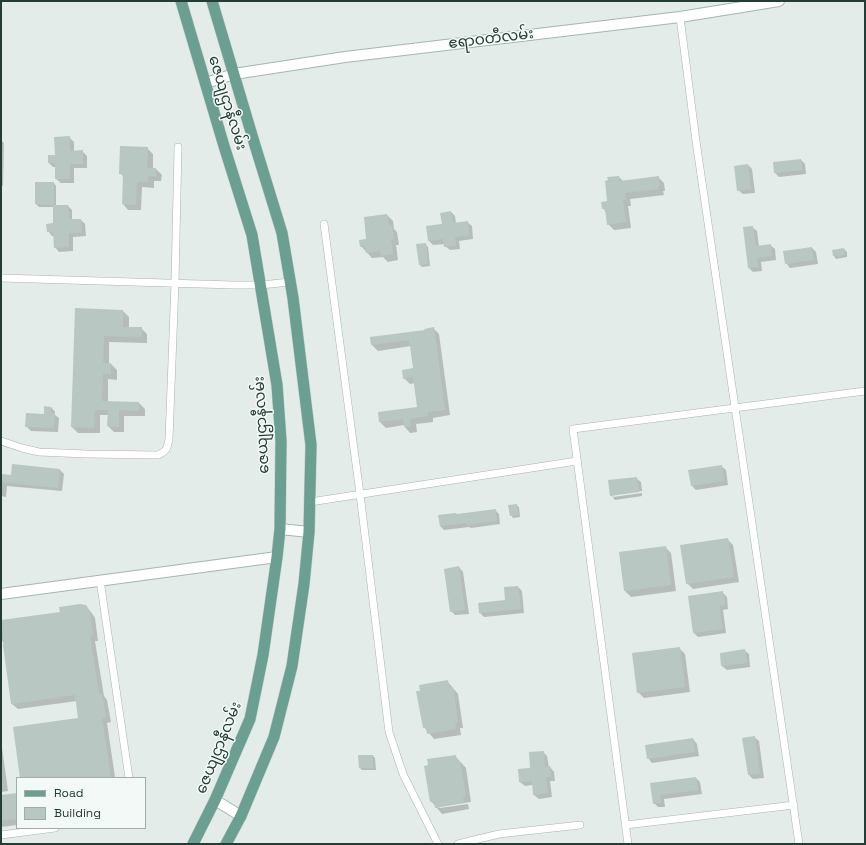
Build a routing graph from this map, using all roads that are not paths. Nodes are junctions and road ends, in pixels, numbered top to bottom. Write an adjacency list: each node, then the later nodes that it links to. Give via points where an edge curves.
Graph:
1 (181, 1): 6 (main road, ဇေယျဌာနီလမ်း)
2 (212, 1): 5 (main road, ဇေယျဌာနီလမ်း)
3 (779, 1): 4 (street, ဧရာဝတီလမ်း)
4 (680, 17): 5 (street, ဧရာဝတီလမ်း, via 345,57); 14 (street)
5 (234, 74): 6 (street, ဧရာဝတီလမ်း); 10 (main road, ဇေယျဌာနီလမ်း, via 282,232)
6 (206, 83): 12 (main road, ဇေယျဌာနီလမ်း, via 252,235)
7 (178, 147): 11 (street)
8 (324, 224): 17 (street)
9 (1, 278): 11 (street)
10 (290, 282): 12 (street); 18 (main road, ဇေယျဌာနီလမ်း, via 311,445)
11 (175, 283): 12 (street); 15 (street, via 169,431 164,452 158,455 39,452)
12 (261, 285): 19 (main road, ဇေယျဌာနီလမ်း, via 277,385 281,440)
13 (865, 391): 14 (street)
14 (736, 408): 16 (street, via 572,429); 26 (street)
15 (1, 441)
16 (577, 462): 17 (street); 29 (street)
17 (360, 494): 18 (street); 34 (street, via 389,732 403,774)
18 (310, 502): 20 (main road, ဇေယျဌာနီလမ်း)
19 (280, 529): 20 (street); 21 (main road, ဇေယျဌာနီလမ်း)
20 (309, 532): 27 (main road, ဇေယျဌာနီလမ်း, via 292,666 274,737)
21 (277, 557): 22 (street); 25 (main road, ဇေယျဌာနီလမ်း, via 263,655 250,719)
22 (100, 580): 23 (street); 24 (street)
23 (1, 594)
24 (129, 777)
25 (215, 800): 27 (street); 32 (main road, ဇေယျဌာနီလမ်း)
26 (794, 805): 29 (street); 37 (street)
27 (241, 816): 33 (main road, ဇေယျဌာနီလမ်း)
28 (580, 824): 35 (street, via 499,834)
29 (626, 825): 36 (street)
30 (47, 829): 31 (street)
31 (1, 835)
32 (193, 844)
33 (226, 844)
34 (438, 844)
35 (458, 844)
36 (628, 844)
37 (800, 844)

